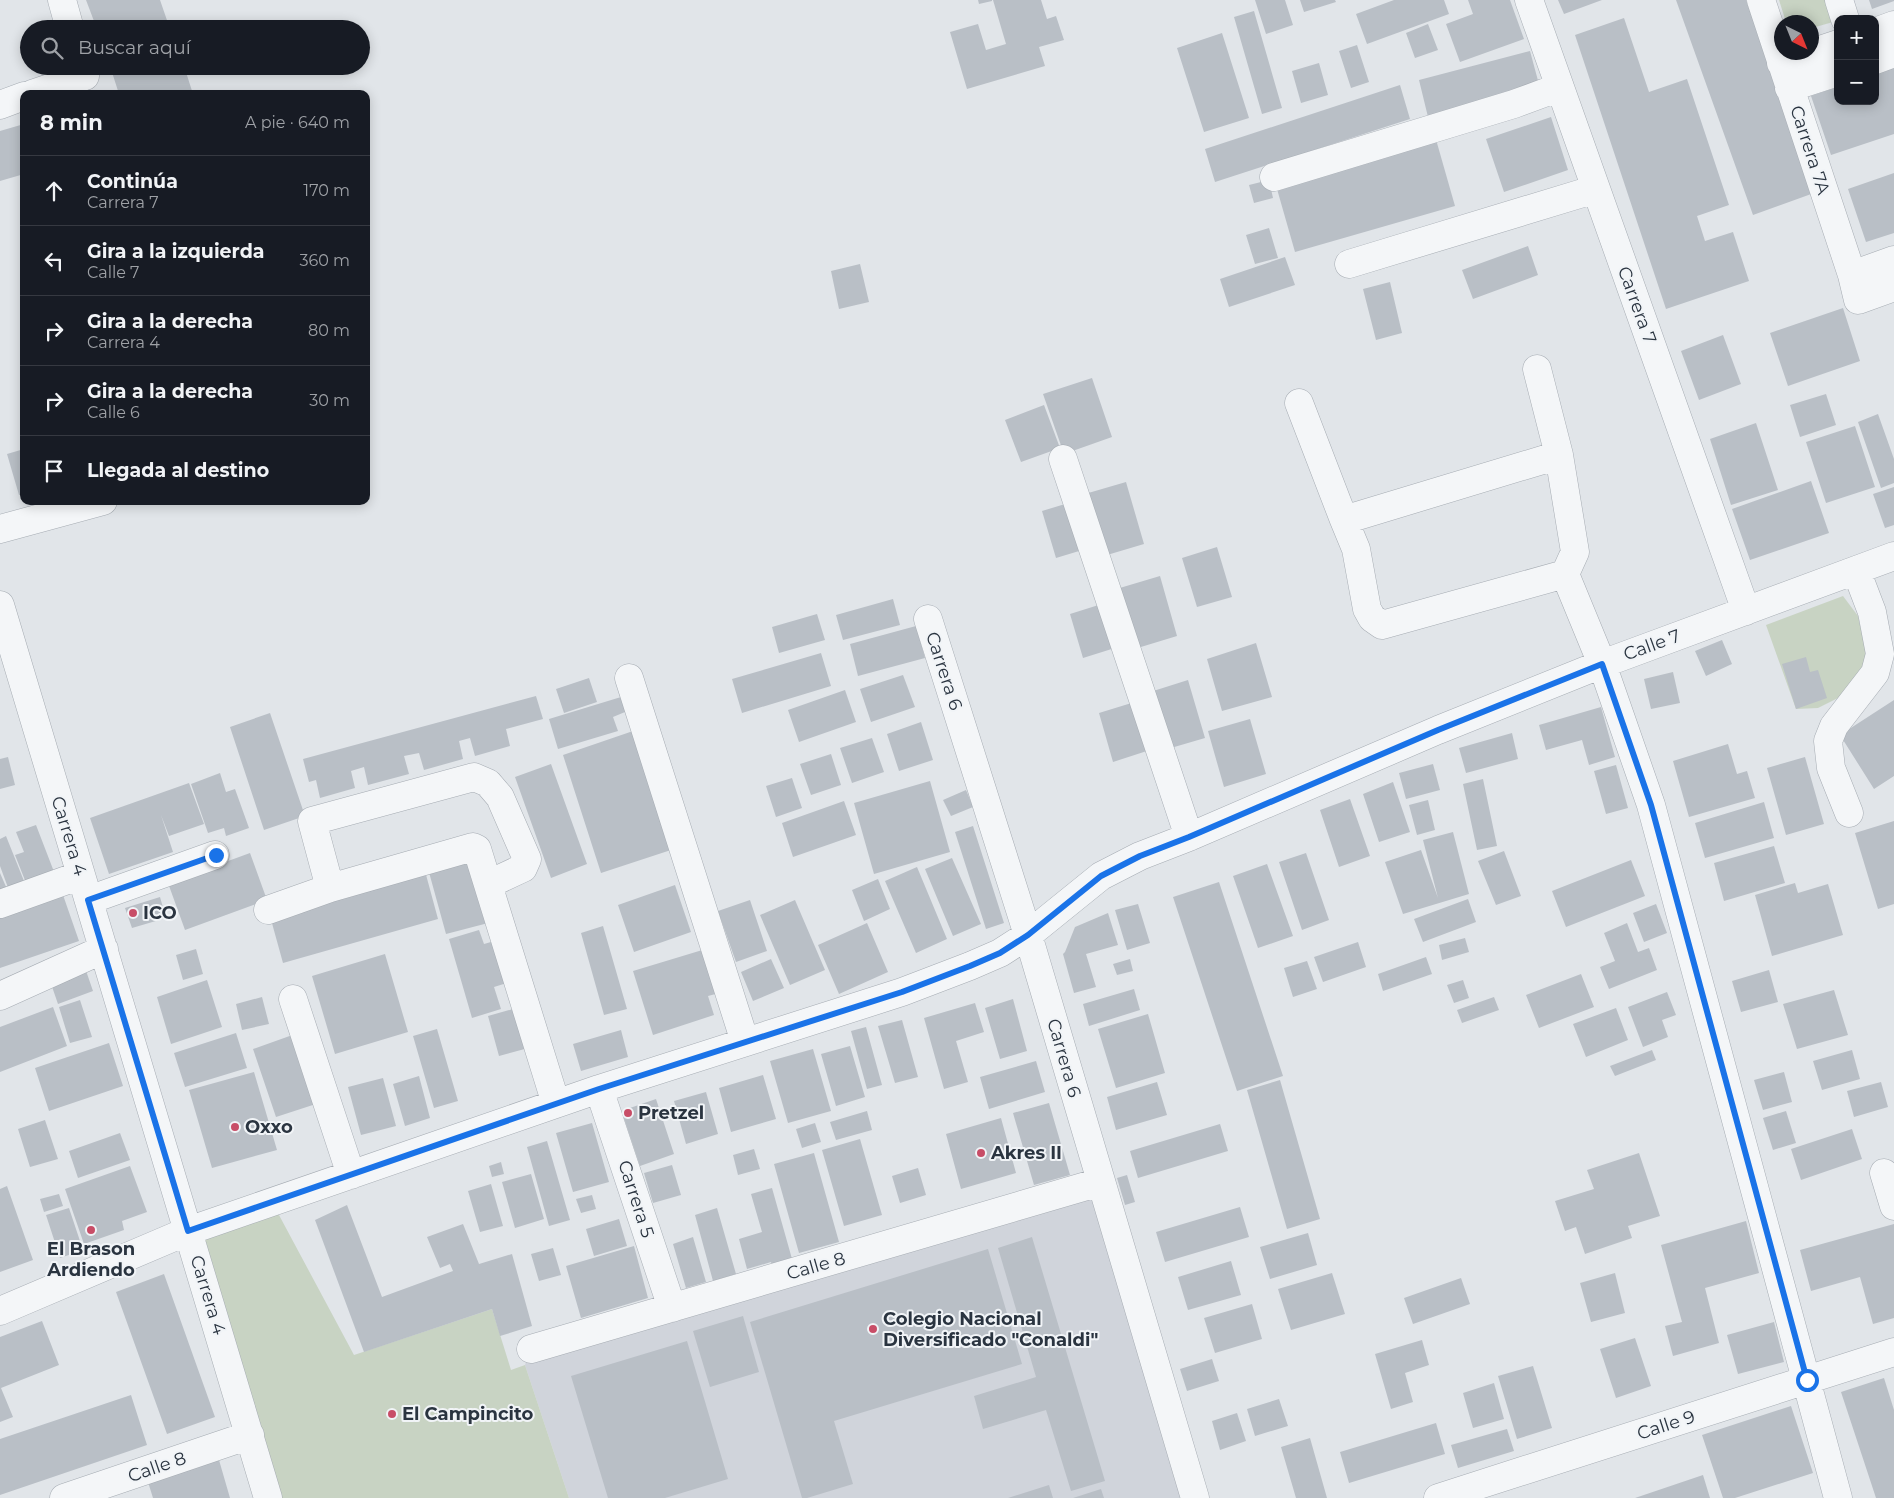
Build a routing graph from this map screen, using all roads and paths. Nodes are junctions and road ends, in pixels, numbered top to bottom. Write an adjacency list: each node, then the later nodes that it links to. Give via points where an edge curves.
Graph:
1 (62, 0): 6 (street)
2 (1529, 0): 15 (street, Carrera 7)
3 (1761, 0): 12 (street, Carrera 7A)
4 (1839, 0): 5 (street)
5 (1844, 15)
6 (68, 20)
7 (1894, 25): 8 (street)
8 (1879, 31)
9 (1834, 45): 12 (street)
10 (1894, 53): 11 (street)
11 (1879, 59)
12 (1781, 63): 16 (street, Carrera 7A)
13 (1834, 73): 16 (street)
14 (86, 79): 17 (street)
15 (1560, 87): 20 (street, via 1514,104); 21 (street, Carrera 7)
16 (1789, 88): 24 (street, Carrera 7A)
17 (46, 90)
18 (20, 97): 19 (street)
19 (0, 104)
20 (1274, 176)
21 (1596, 189): 23 (street); 37 (street, Carrera 7)
22 (1894, 260): 24 (street)
23 (1349, 264)
24 (1855, 287): 25 (street)
25 (1894, 287)
26 (1538, 369): 28 (street)
27 (1299, 403): 31 (street)
28 (1559, 455): 31 (street); 35 (street, via 1575,552)
29 (1062, 459): 43 (street)
30 (88, 505): 32 (street)
31 (1344, 520): 35 (street, via 1356,549 1367,609 1372,618 1382,625)
32 (0, 529)
33 (1894, 556): 34 (street, Calle 7)
34 (1856, 570): 37 (street, Calle 7); 42 (street, via 1872,612 1880,654 1874,673 1834,726 1828,741 1831,768)
35 (1565, 574): 40 (street)
36 (0, 605): 39 (street, Carrera 4)
37 (1746, 611): 40 (street, Calle 7)
38 (928, 619): 50 (street, Carrera 6)
39 (6, 645): 46 (street, Carrera 4)
40 (1602, 664): 43 (street, Calle 7); 66 (street, via 1651,805)
41 (629, 678): 54 (street)
42 (1848, 813)
43 (1189, 837): 50 (street, Calle 7, via 1101,876)
44 (216, 855): 46 (street)
45 (488, 884): 47 (street, via 477,849 473,847); 47 (street, via 523,868 527,858 500,796 488,783 474,777 312,821); 56 (street)
46 (85, 887): 48 (street); 51 (street, Carrera 4)
47 (330, 888): 49 (street)
48 (0, 904)
49 (268, 910)
50 (1028, 935): 54 (street, Calle 7, via 1000,953 961,970); 59 (street, Carrera 6)
51 (104, 949): 52 (street); 61 (street, Carrera 4)
52 (0, 996)
53 (293, 999): 58 (street)
54 (745, 1042): 55 (street, Calle 7)
55 (599, 1089): 56 (street, Calle 7); 62 (street, Carrera 5)
56 (556, 1104): 58 (street, Calle 7)
57 (1884, 1173): 60 (street)
58 (351, 1175): 61 (street, Calle 7)
59 (1100, 1182): 62 (street, Calle 8); 70 (street, Carrera 6)
60 (1894, 1206)
61 (188, 1231): 63 (street, Calle 7); 67 (street, Carrera 4)
62 (672, 1308): 64 (street, Calle 8)
63 (0, 1311)
64 (531, 1349)
65 (1894, 1352): 66 (street, Calle 9)
66 (1807, 1380): 71 (street, Calle 9); 72 (street)
67 (250, 1435): 68 (street, Calle 8); 69 (street, Carrera 4)
68 (64, 1498)
69 (268, 1498)
70 (1195, 1498)
71 (1438, 1498)
72 (1838, 1498)

